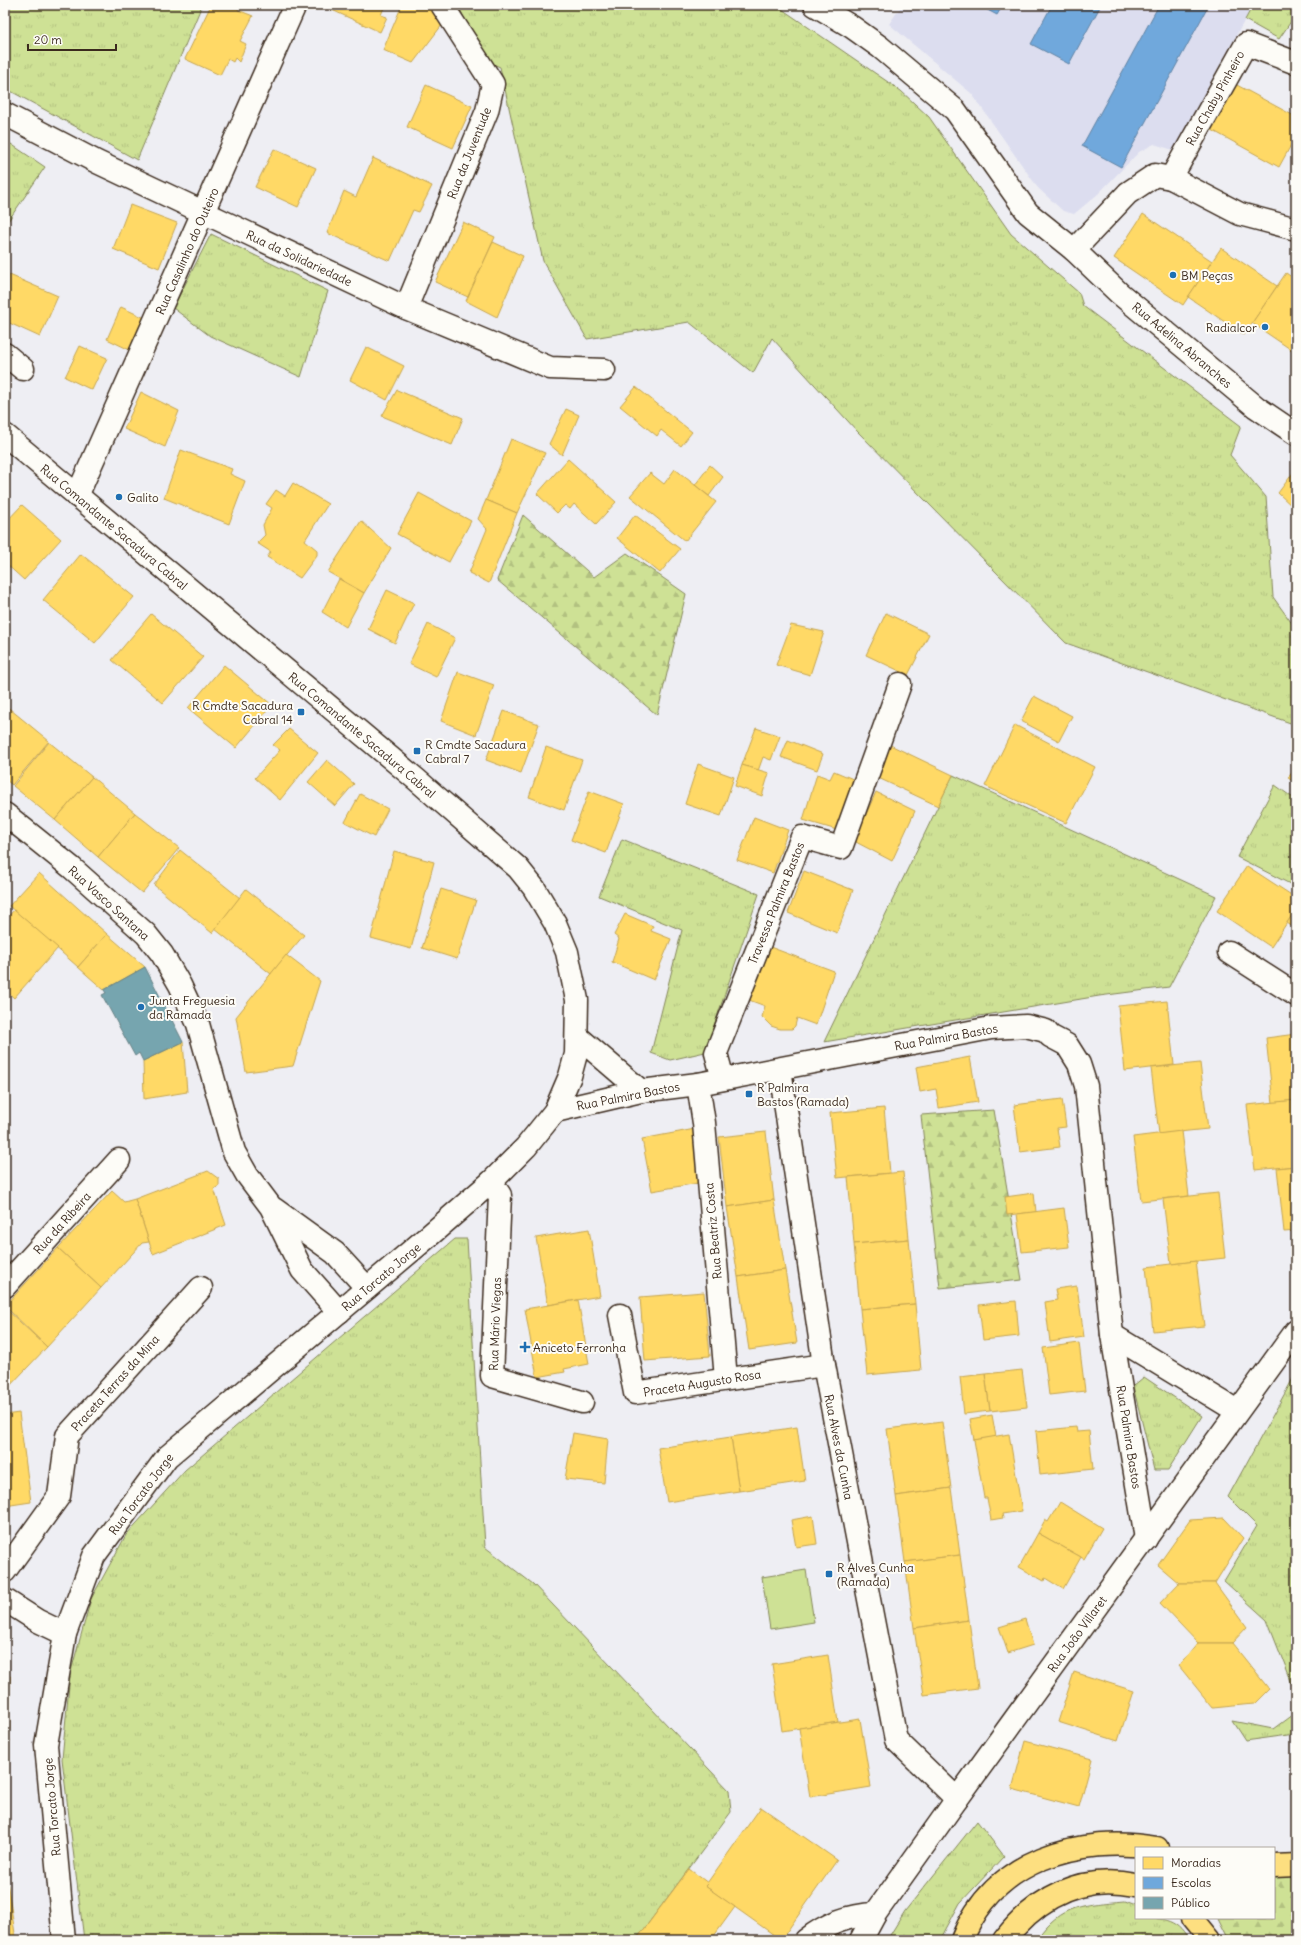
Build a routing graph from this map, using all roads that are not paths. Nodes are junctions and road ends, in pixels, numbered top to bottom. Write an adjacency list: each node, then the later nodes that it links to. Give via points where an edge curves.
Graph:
1 (295, 5): 7 (street, Rua Casalinho do Outeiro)
2 (442, 5): 10 (street, Rua da Juventude, via 493,84 488,111)
3 (815, 5): 9 (street, Rua Adelina Abranches, via 880,47 955,110 1028,213)
4 (1296, 63): 6 (street, Rua Chaby Pinheiro, via 1246,44)
5 (5, 114): 7 (street, Rua da Solidariedade)
6 (1171, 178): 8 (street, via 1240,214); 9 (street, via 1155,175 1128,193)
7 (204, 213): 10 (street, Rua da Solidariedade); 16 (street, Rua Casalinho do Outeiro)
8 (1296, 229)
9 (1074, 250): 14 (street, Rua Adelina Abranches, via 1119,293 1256,407)
10 (406, 308): 13 (street, Rua da Solidariedade, via 550,368)
11 (5, 354): 12 (street)
12 (23, 369)
13 (604, 370)
14 (1296, 434)
15 (5, 435): 16 (street, Rua Comandante Sacadura Cabral)
16 (77, 496): 21 (street, Rua Comandante Sacadura Cabral, via 417,780 518,868 545,904 568,952 577,1000)
17 (900, 684): 23 (street, Travessa Palmira Bastos, via 841,848 802,837 716,1053)
18 (7, 819): 29 (street, Rua Vasco Santana, via 72,868 146,934 162,954 191,1006 198,1024 234,1152 247,1175)
19 (1229, 952): 20 (street)
20 (1296, 994)
21 (578, 1038): 25 (street); 26 (street, Rua Comandante Sacadura Cabral, via 570,1076)
22 (780, 1069): 23 (street, Rua Palmira Bastos); 36 (street, Rua Palmira Bastos, via 991,1028 1026,1026 1046,1032 1066,1045 1079,1064 1086,1086); 37 (street, Rua Alves da Cunha)
23 (723, 1079): 24 (street, Rua Palmira Bastos)
24 (698, 1084): 25 (street, Rua Palmira Bastos); 38 (street, Rua Beatriz Costa, via 704,1123)
25 (640, 1091): 26 (street, Rua Palmira Bastos)
26 (555, 1111): 28 (street, Rua Torcato Jorge, via 526,1147)
27 (119, 1160): 30 (street, Rua da Ribeira)
28 (491, 1182): 32 (street, Rua Torcato Jorge); 39 (street, Rua Mário Viegas, via 500,1195 492,1376)
29 (271, 1207): 32 (street, Rua Vasco Santana, via 335,1254); 33 (street, Rua Vasco Santana, via 302,1270)
30 (5, 1286)
31 (200, 1288): 42 (street, Praceta Terras da Mina, via 67,1436 59,1496)
32 (367, 1288): 33 (street, Rua Torcato Jorge)
33 (339, 1312): 44 (street, Rua Torcato Jorge, via 167,1457 94,1556)
34 (620, 1315): 38 (street, Praceta Augusto Rosa, via 635,1393)
35 (1296, 1331): 40 (street, Rua João Villaret)
36 (1112, 1335): 40 (street); 41 (street, Rua Palmira Bastos)
37 (824, 1365): 38 (street, Praceta Augusto Rosa); 45 (street, Rua Alves da Cunha, via 896,1740)
38 (726, 1379)
39 (582, 1402)
40 (1238, 1411): 41 (street, Rua João Villaret)
41 (1146, 1539): 45 (street, Rua João Villaret)
42 (5, 1571)
43 (5, 1600): 44 (street, via 38,1621)
44 (65, 1634): 52 (street, Rua Torcato Jorge, via 46,1744)
45 (957, 1799): 50 (street, Rua João Villaret)
46 (1148, 1847): 55 (main road, via 1086,1845 1046,1856 1008,1878 992,1892 970,1922)
47 (1296, 1865): 48 (main road)
48 (1275, 1866)
49 (1135, 1885): 56 (main road, via 1104,1882 1066,1889 1033,1909 1017,1923)
50 (876, 1914): 53 (street, via 857,1915 828,1926); 54 (street, Rua João Villaret)
51 (1193, 1919): 57 (main road)
52 (64, 1940)
53 (806, 1940)
54 (861, 1940)
55 (962, 1940)
56 (1004, 1940)
57 (1210, 1940)

